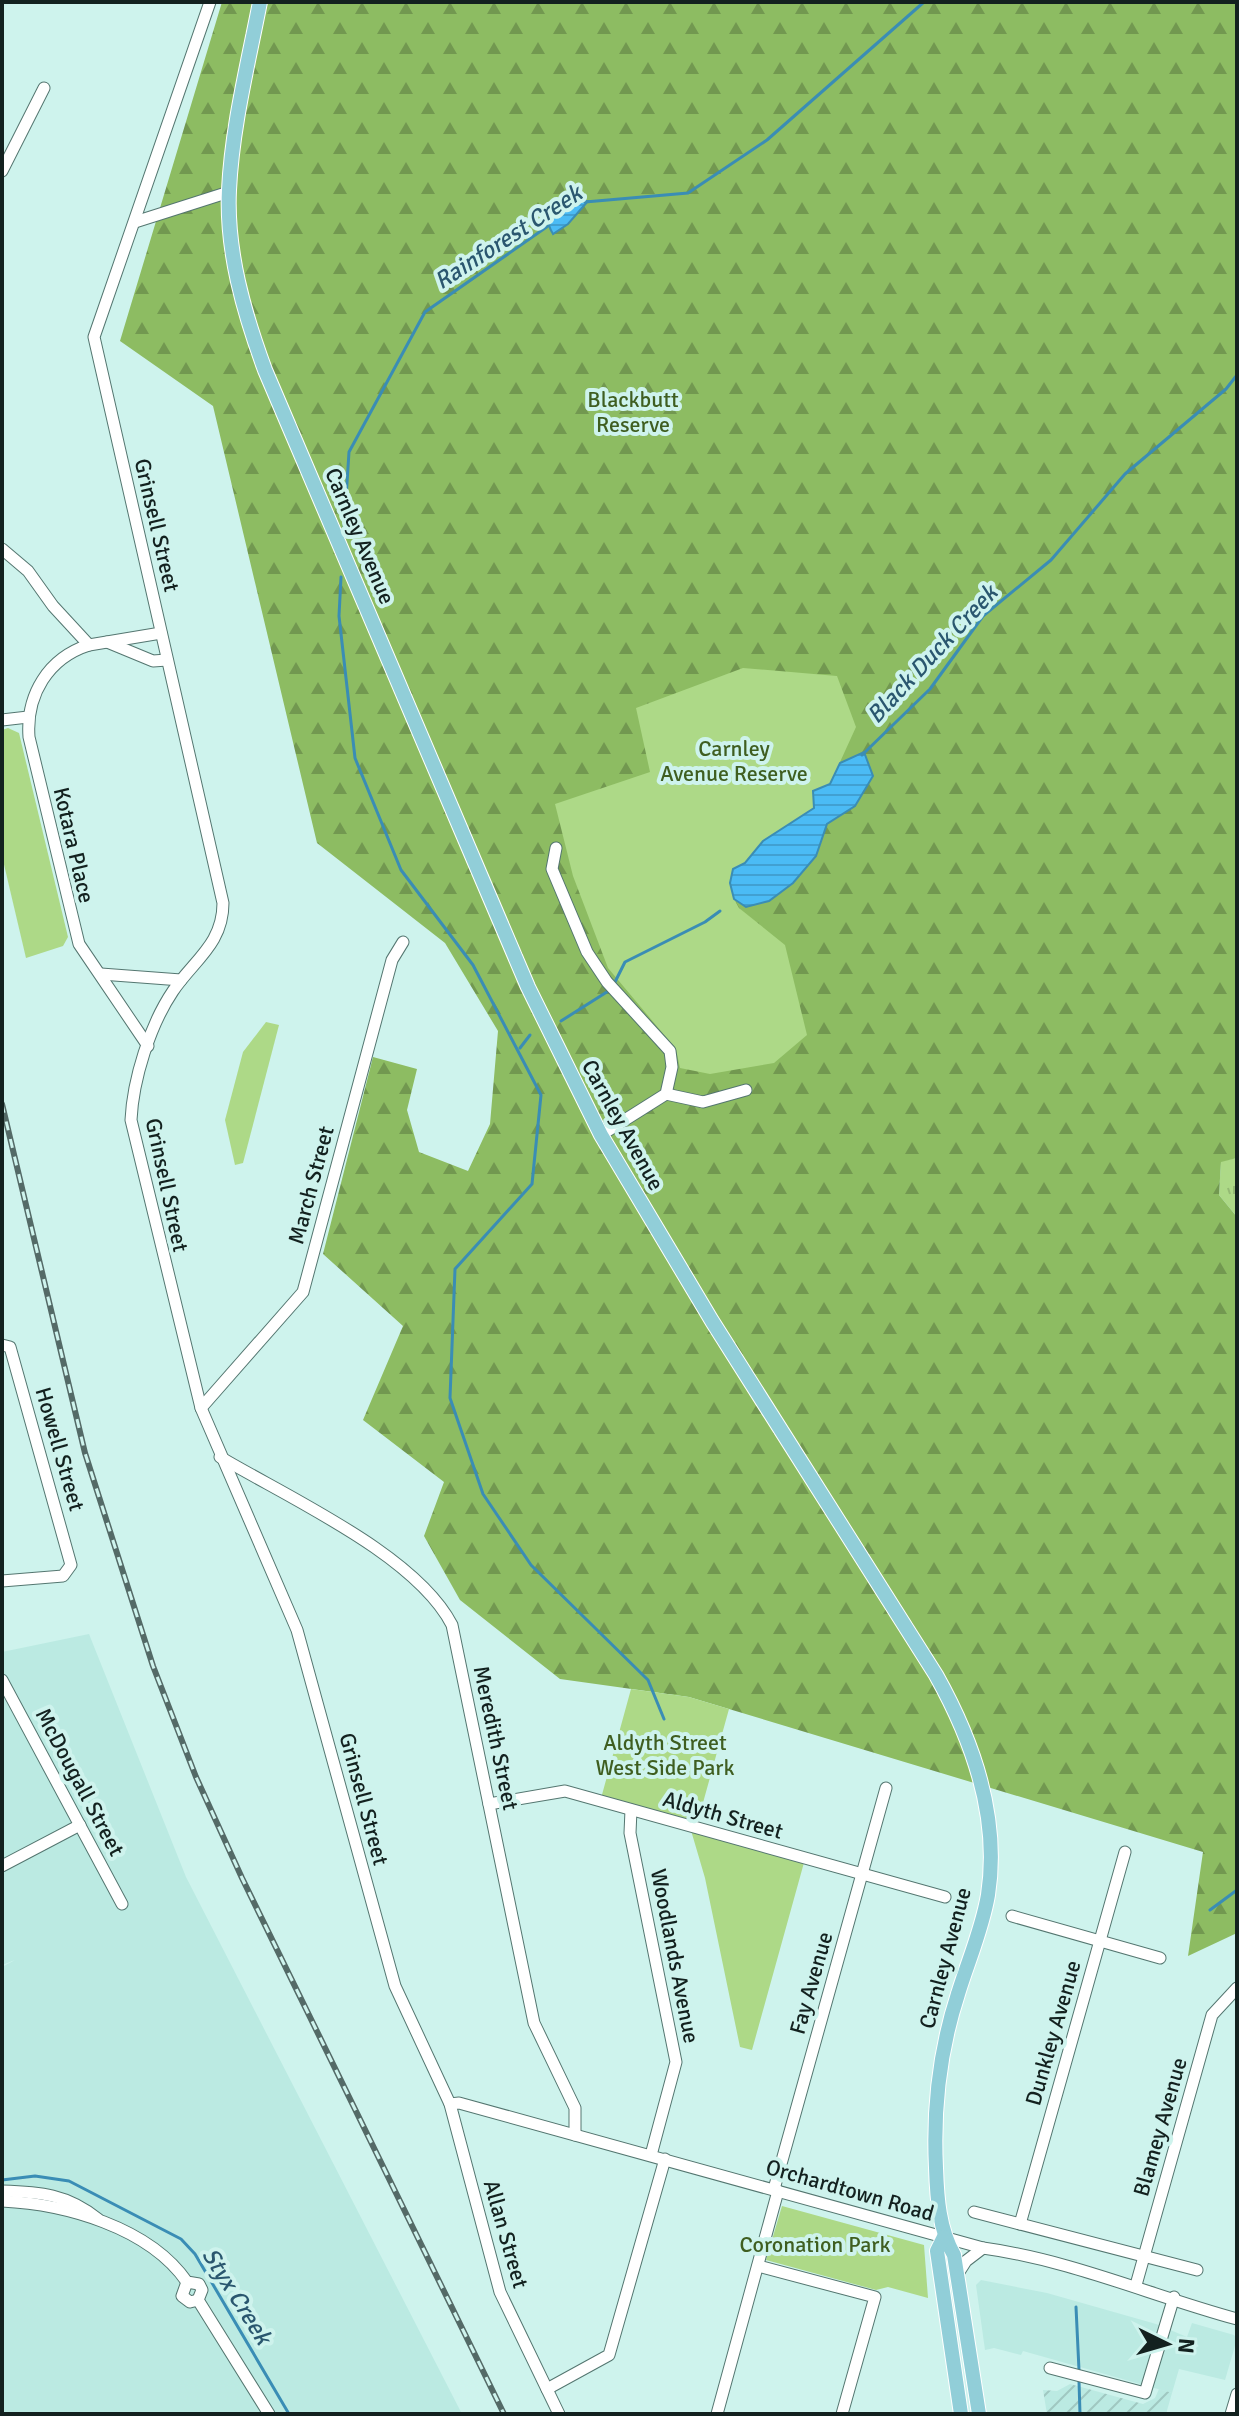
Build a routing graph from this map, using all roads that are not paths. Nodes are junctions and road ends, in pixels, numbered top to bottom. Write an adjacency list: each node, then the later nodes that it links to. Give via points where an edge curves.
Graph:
1 (210, 2): 6 (street, Grinsell Street)
2 (260, 2): 5 (main road, Carnley Avenue)
3 (44, 88): 4 (street)
4 (2, 171)
5 (229, 192): 6 (street); 21 (main road, Carnley Avenue, via 241,296 265,370 528,987)
6 (135, 222): 8 (street, Grinsell Street, via 94,337)
7 (2, 549): 10 (street, via 28,571)
8 (161, 633): 9 (street); 11 (street, Grinsell Street)
9 (106, 642): 10 (street); 11 (street, via 153,661)
10 (89, 645): 12 (street, via 50,670 33,695)
11 (167, 660): 17 (street, Grinsell Street, via 223,903 213,943)
12 (28, 717): 13 (street); 16 (street, Kotara Place, via 74,929)
13 (2, 720)
14 (556, 848): 20 (street, via 552,869 587,952 670,1051)
15 (403, 942): 23 (street, March Street, via 392,960 303,1292)
16 (101, 974): 17 (street); 18 (street, Kotara Place)
17 (181, 980): 18 (street, Grinsell Street)
18 (148, 1046): 23 (street, Grinsell Street, via 132,1125)
19 (746, 1090): 20 (street, via 703,1102)
20 (666, 1094): 21 (street)
21 (601, 1135): 50 (main road, Carnley Avenue, via 703,1308 936,1675 971,1749 989,1828 988,1893 939,2066 934,2121)
22 (2, 1345): 25 (street, Howell Street, via 10,1347 21,1383 70,1570 63,1576)
23 (201, 1408): 24 (street, Grinsell Street)
24 (220, 1457): 28 (street, Meredith Street, via 367,1543 441,1604 452,1625); 40 (street, Grinsell Street, via 297,1630 395,1986)
25 (2, 1581)
26 (2, 1680): 30 (street, McDougall Street)
27 (886, 1788): 33 (street, Fay Avenue)
28 (489, 1804): 29 (street, Aldyth Street, via 560,1790); 41 (street, Meredith Street, via 534,2023 575,2108)
29 (631, 1810): 33 (street, Aldyth Street); 42 (street, Woodlands Avenue, via 630,1833 676,2062)
30 (80, 1825): 32 (street); 35 (street, McDougall Street)
31 (1125, 1852): 37 (street, Dunkley Avenue)
32 (2, 1866)
33 (862, 1874): 34 (street, Aldyth Street); 44 (street, Fay Avenue)
34 (945, 1897)
35 (122, 1904)
36 (1012, 1916): 37 (street)
37 (1100, 1941): 38 (street); 49 (street, Dunkley Avenue)
38 (1160, 1958)
39 (1237, 1988): 52 (street, Blamey Avenue, via 1212,2015)
40 (450, 2104): 41 (street, Orchardtown Road); 60 (street, Allan Street, via 500,2292)
41 (575, 2135): 42 (street, Orchardtown Road)
42 (651, 2155): 43 (street, Orchardtown Road)
43 (665, 2159): 44 (street, Orchardtown Road); 60 (street, via 609,2355)
44 (776, 2190): 50 (street, Orchardtown Road); 53 (street, Fay Avenue)
45 (2, 2191): 48 (street, via 58,2195)
46 (2, 2201): 48 (street, via 41,2203)
47 (974, 2212): 49 (street)
48 (98, 2219): 62 (street, via 166,2256 187,2282 182,2296 198,2300)
49 (1020, 2224): 52 (street)
50 (944, 2237): 51 (street, Orchardtown Road); 55 (main road, Carnley Avenue); 66 (main road, Carnley Avenue, via 937,2251)
51 (983, 2248): 55 (street); 56 (street, Orchardtown Road)
52 (1144, 2258): 54 (street); 56 (street, Blamey Avenue)
53 (758, 2266): 64 (street, Fay Avenue); 65 (street, via 875,2297)
54 (1197, 2270)
55 (957, 2275): 67 (main road, Carnley Avenue)
56 (1136, 2285): 57 (street, Orchardtown Road)
57 (1174, 2297): 58 (street, Orchardtown Road); 59 (street, via 1145,2393)
58 (1237, 2319)
59 (1050, 2368)
60 (547, 2389): 63 (street, Allan Street)
61 (1237, 2394): 68 (street)
62 (269, 2414)
63 (559, 2414)
64 (717, 2414)
65 (842, 2414)
66 (961, 2414)
67 (979, 2414)
68 (1231, 2414)

